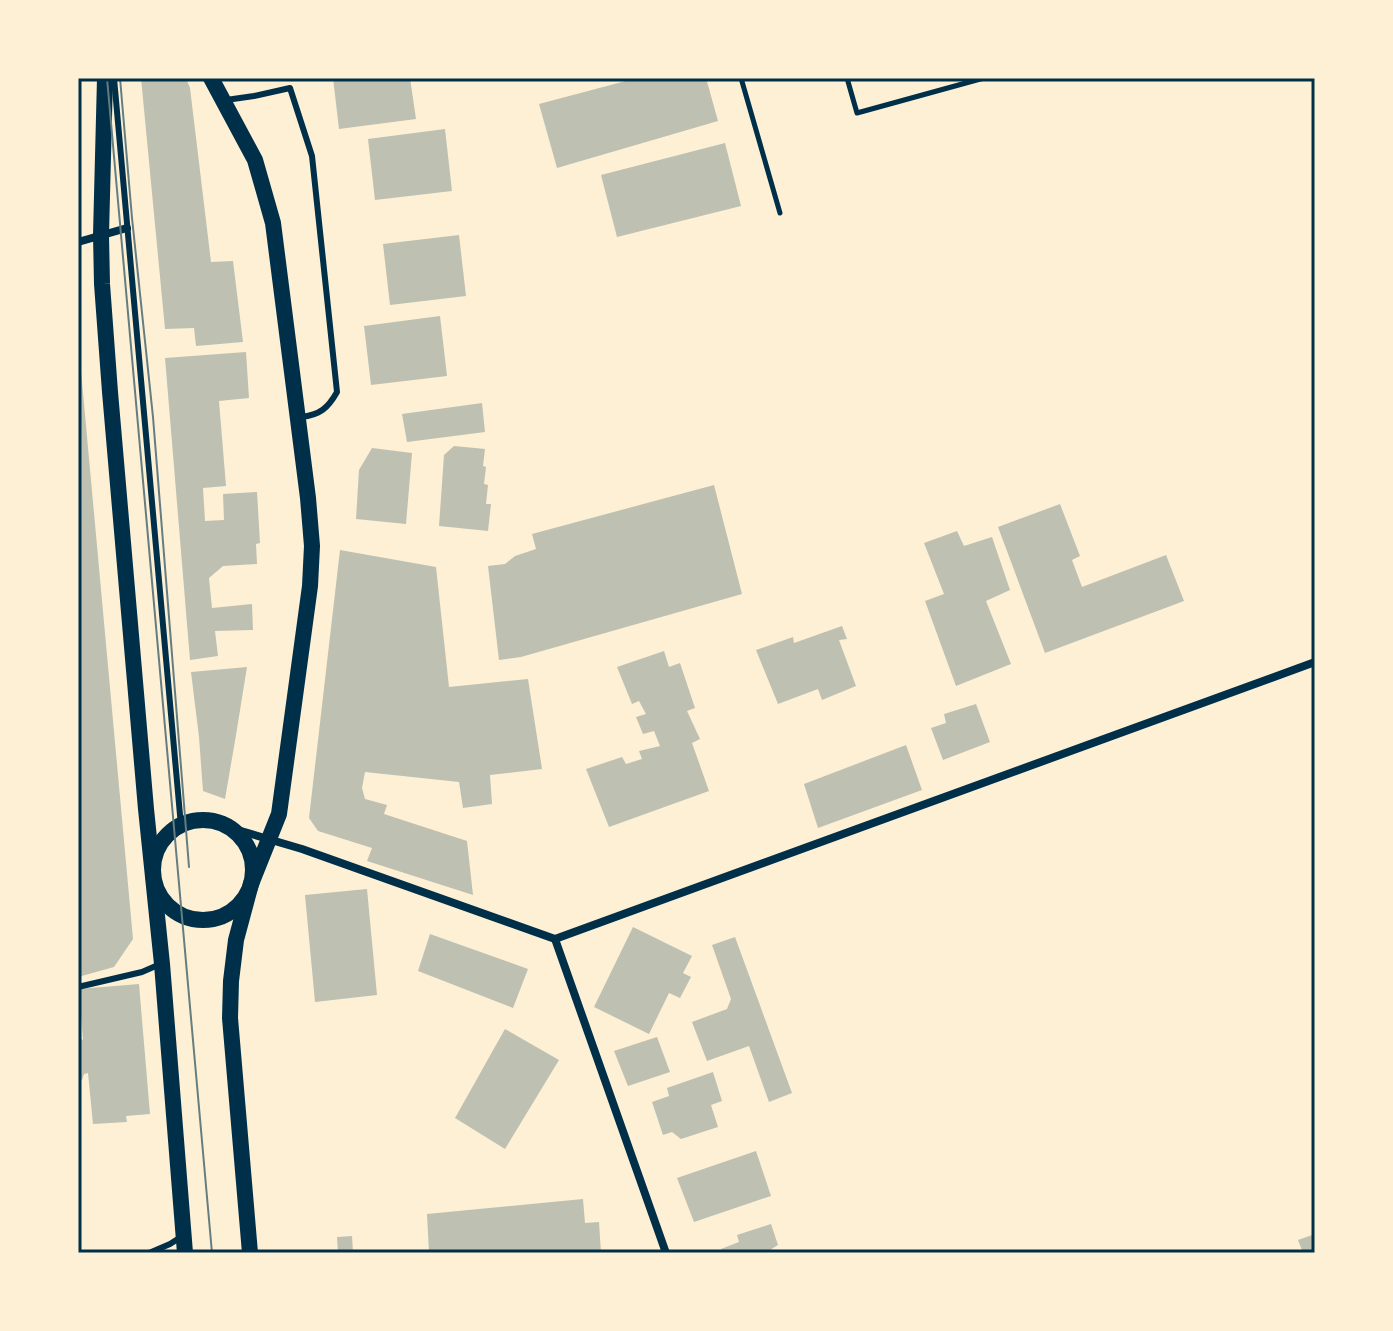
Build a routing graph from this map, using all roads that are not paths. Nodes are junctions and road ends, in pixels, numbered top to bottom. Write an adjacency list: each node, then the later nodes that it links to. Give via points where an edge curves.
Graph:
1 (105, 78): 6 (main road)
2 (114, 78): 5 (lane)
3 (211, 78): 4 (main road)
4 (224, 100): 8 (main road, via 255,160 273,223); 8 (lane, via 290,88 312,156 337,392 328,407)
5 (127, 228): 6 (street); 10 (lane)
6 (101, 235): 7 (street); 13 (main road, via 111,408)
7 (78, 242)
8 (297, 417): 12 (main road, via 311,523 311,566 281,804)
9 (1315, 662): 15 (street)
10 (181, 826): 11 (main road, via 205,821); 13 (main road, via 159,848)
11 (224, 826): 12 (street); 14 (main road, via 247,848)
12 (268, 839): 14 (main road); 15 (street)
13 (153, 875): 14 (main road, via 169,907 198,920 232,911); 16 (main road)
14 (251, 884): 21 (main road, via 236,940 230,1018)
15 (555, 939): 22 (street)
16 (162, 964): 17 (lane); 18 (main road)
17 (78, 987)
18 (184, 1236): 19 (lane); 20 (main road)
19 (149, 1253)
20 (185, 1253)
21 (250, 1253)
22 (666, 1253)

